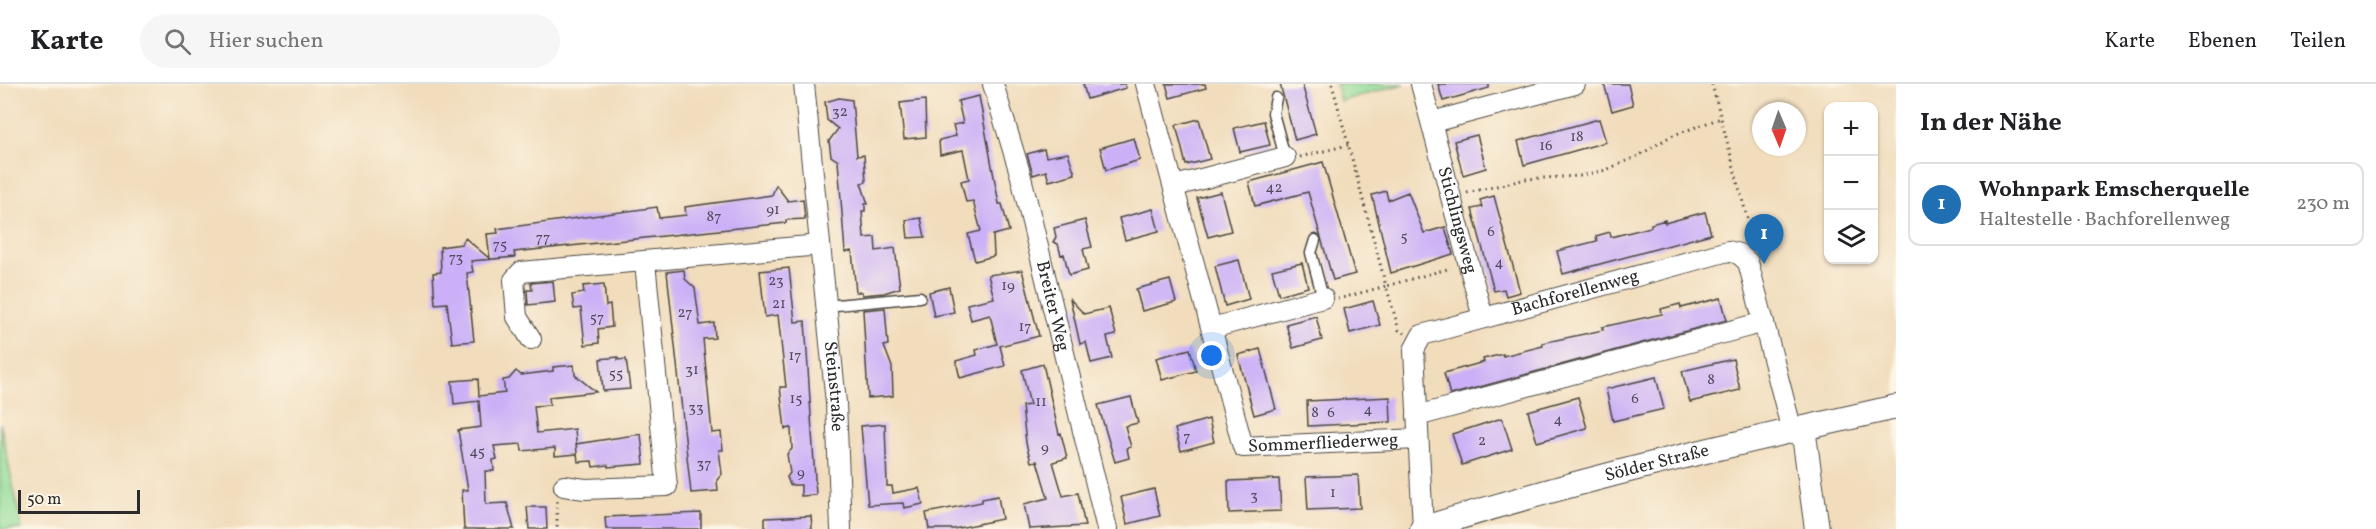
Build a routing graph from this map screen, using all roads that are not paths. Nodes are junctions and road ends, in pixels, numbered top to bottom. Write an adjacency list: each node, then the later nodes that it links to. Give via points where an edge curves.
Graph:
1 (804, 84): 11 (street, Steinstraße)
2 (993, 84): 26 (street, Breiter Weg, via 1020,173)
3 (1146, 84): 9 (street, Sommerfliederweg)
4 (1421, 84): 7 (street, Stichlingsweg)
5 (1562, 86): 7 (street)
6 (1276, 98): 8 (lane, via 1273,113)
7 (1432, 123): 16 (street, Stichlingsweg)
8 (1285, 157): 9 (street)
9 (1175, 186): 18 (street, Sommerfliederweg)
10 (1315, 240): 14 (lane, via 1311,253)
11 (820, 245): 12 (street); 15 (street, Steinstraße)
12 (645, 262): 19 (street, via 529,270 516,275 517,317); 24 (street, via 667,486)
13 (920, 297): 15 (lane)
14 (1323, 298): 18 (street)
15 (826, 306): 25 (street, Steinstraße, via 836,404)
16 (1483, 318): 17 (street, Bachforellenweg, via 1728,251 1748,262); 21 (street, Bachforellenweg, via 1422,335 1417,340 1413,350)
17 (1764, 322): 21 (street); 22 (street, Bachforellenweg)
18 (1212, 328): 23 (street, Sommerfliederweg, via 1243,447)
19 (531, 339)
20 (1896, 407): 22 (street, Sölder Straße)
21 (1417, 416): 23 (street)
22 (1797, 429): 27 (street, Sölder Straße, via 1550,491); 28 (street)
23 (1418, 438): 27 (street)
24 (564, 486)
25 (841, 529)
26 (1107, 529)
27 (1423, 529)
28 (1816, 529)

